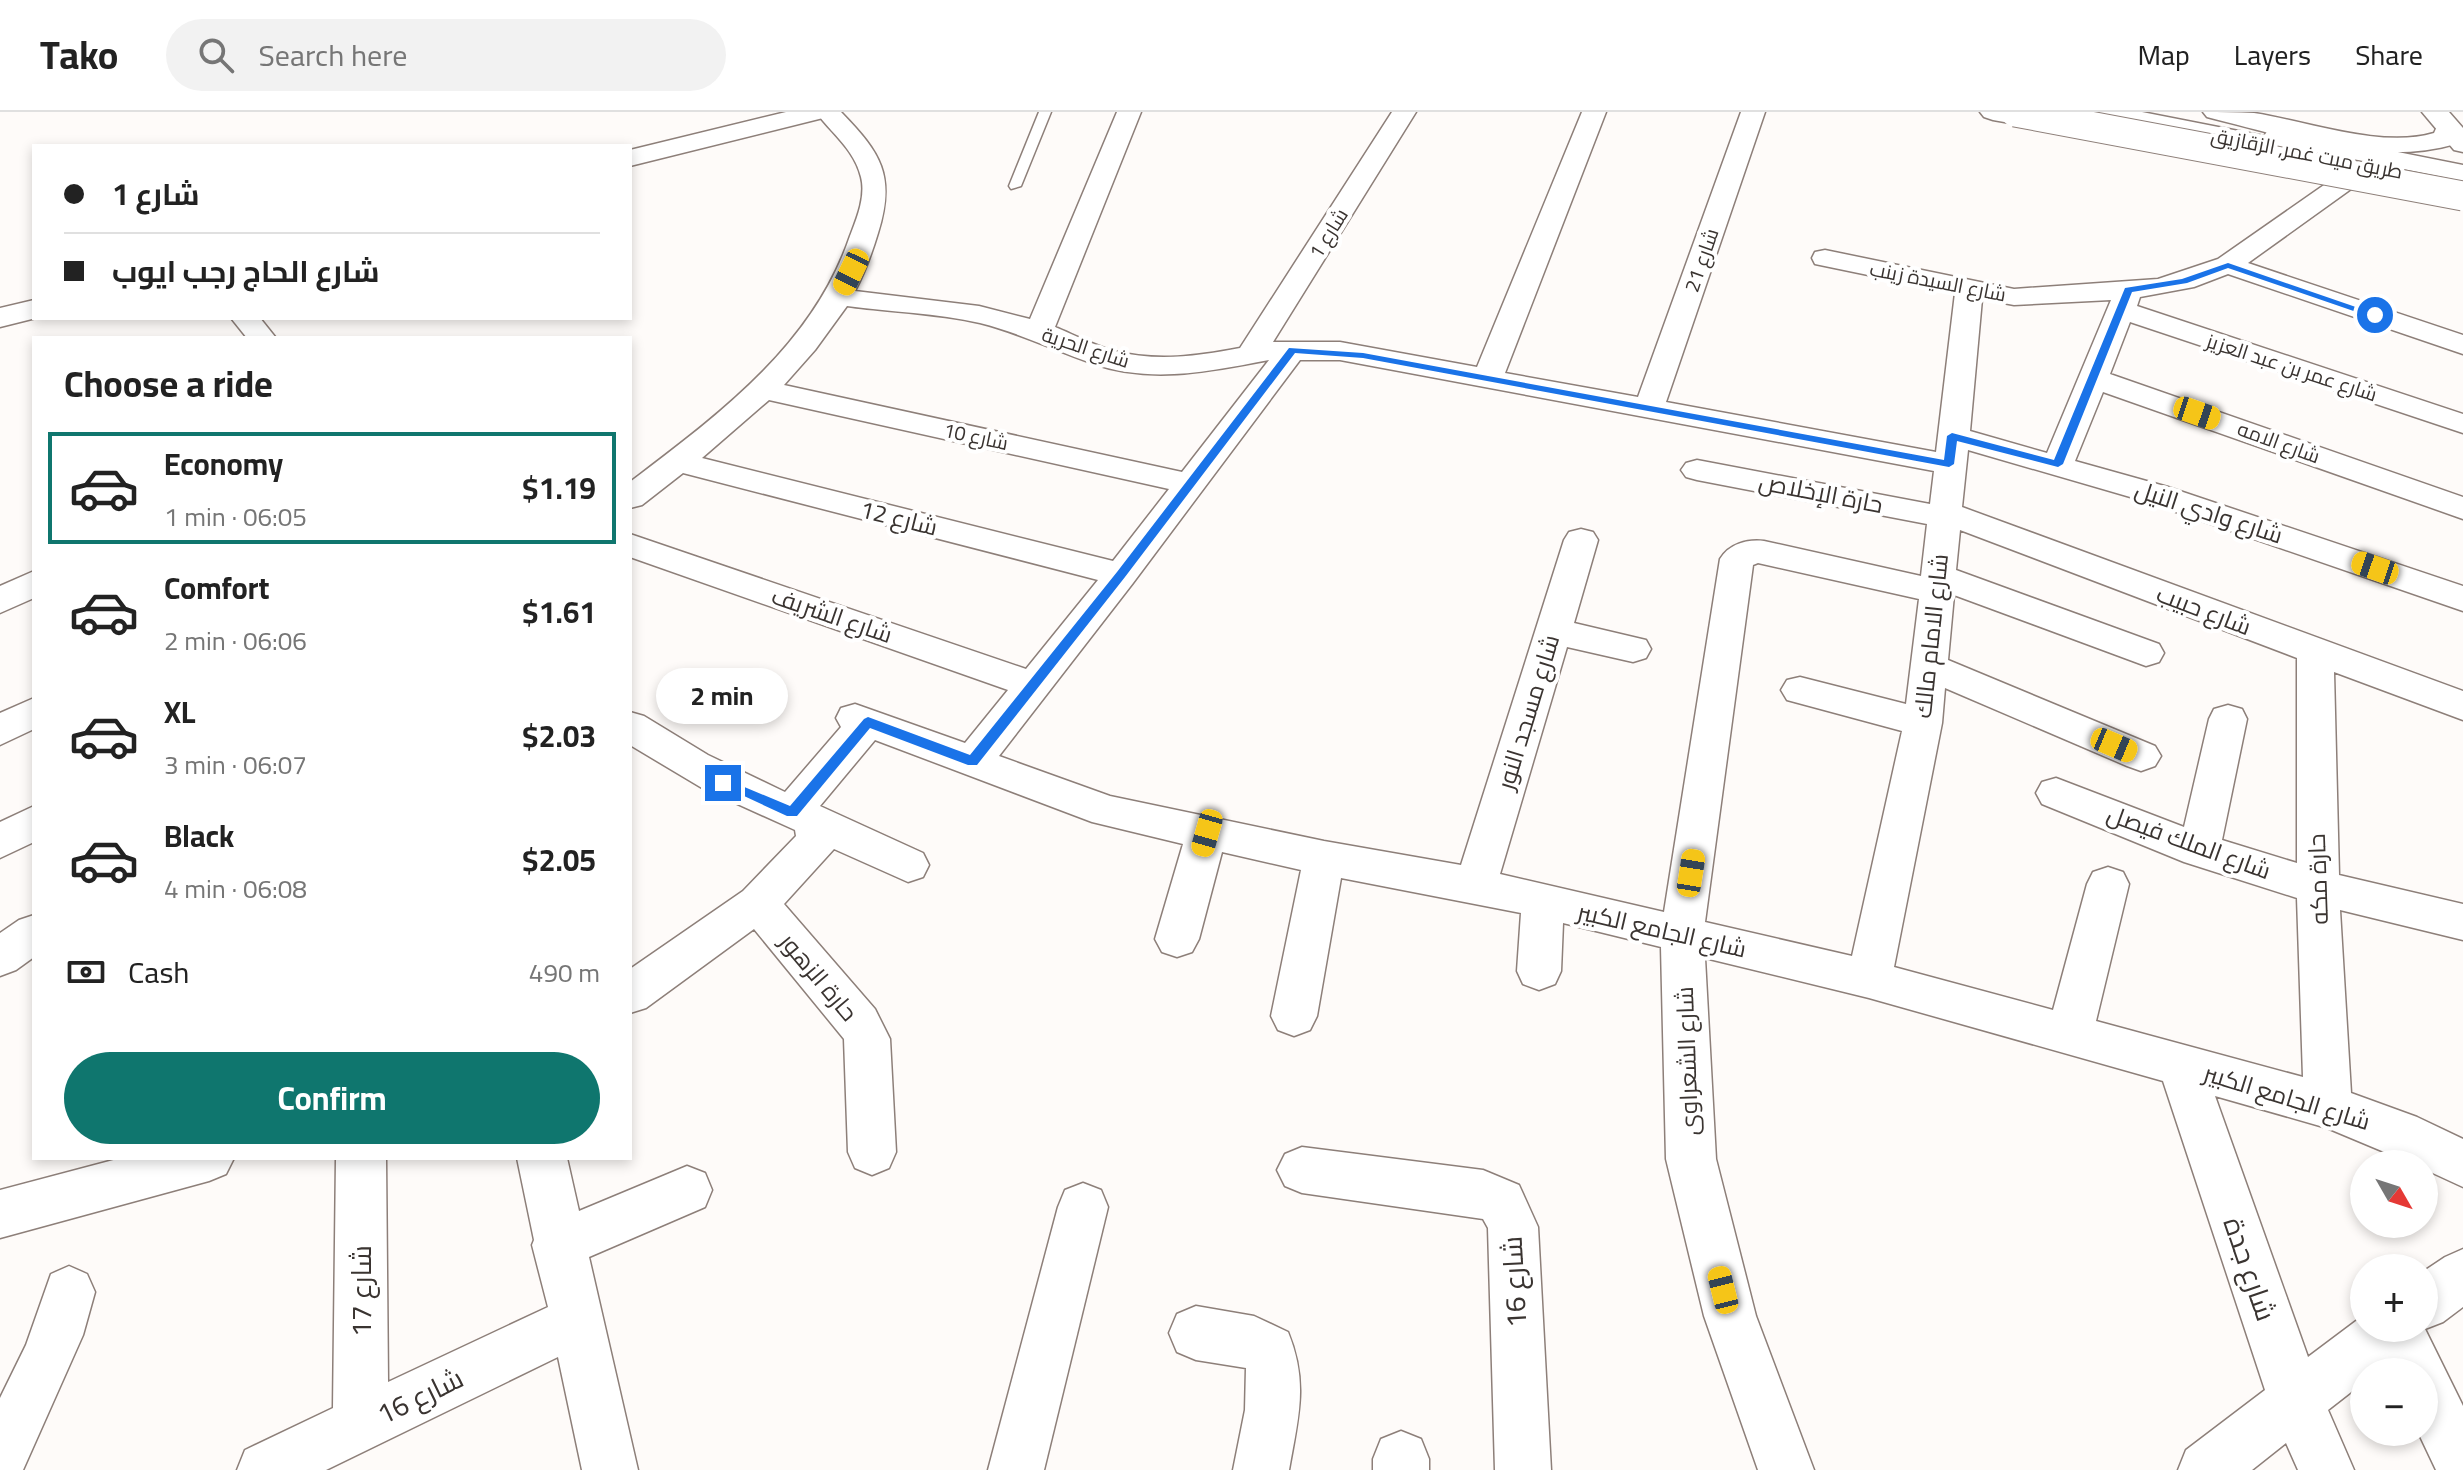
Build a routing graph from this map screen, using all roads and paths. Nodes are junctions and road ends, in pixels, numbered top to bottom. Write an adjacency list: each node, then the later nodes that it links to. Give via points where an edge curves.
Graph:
1 (740, 112): 15 (main road)
2 (818, 112): 17 (main road)
3 (828, 112): 28 (street, via 862,148 874,179 863,247)
4 (1045, 112): 21 (lane)
5 (1129, 112): 33 (street)
6 (1404, 112): 37 (street, شارع 1)
7 (1594, 112): 38 (street)
8 (1753, 112): 41 (street, شارع 21)
9 (1993, 112): 19 (main road)
10 (2015, 112): 22 (main road, bridge)
11 (2103, 112): 20 (main road, طريق ميت غمر, الزقازيق)
12 (2158, 112): 18 (main road, طريق ميت غمر, الزقازيق)
13 (2216, 112): 16 (main road)
14 (2449, 128): 16 (main road, via 2439,142)
15 (607, 144)
16 (2412, 146): 18 (main road)
17 (632, 158)
18 (2463, 171)
19 (2356, 174): 22 (main road); 24 (street, شارع السيدة زينب)
20 (2463, 184)
21 (1015, 186)
22 (2463, 199)
23 (1825, 258): 26 (street, شارع السيدة زينب)
24 (2228, 265): 29 (street, شارع السيدة زينب); 35 (street)
25 (32, 287): 27 (main road)
26 (1969, 289): 29 (street, شارع السيدة زينب); 43 (street, شارع الامام مالك)
27 (0, 295)
28 (839, 297): 33 (street, شارع الحرية, via 979,314); 40 (street, via 797,354)
29 (2125, 300): 39 (street); 42 (street, شارع عمر بن عبد العزيز)
30 (32, 310): 31 (main road)
31 (0, 318)
32 (247, 320): 34 (street)
33 (1039, 331): 37 (street, شارع الحرية, via 1106,358 1146,365 1190,366)
34 (260, 336)
35 (2463, 345)
36 (1292, 350): 37 (street, شارع الحرية); 38 (street, شارع الحرية, via 1340,351); 47 (street)
37 (1251, 354)
38 (1488, 378): 41 (street, شارع الحرية)
39 (2093, 378): 45 (street); 49 (street, شارع الامه)
40 (761, 389): 44 (street); 47 (street, شارع 10)
41 (1649, 408): 43 (street, شارع الحرية)
42 (2463, 424)
43 (1950, 450): 45 (street, شارع وادي النيل); 50 (street, شارع الامام مالك)
44 (676, 461): 48 (street); 53 (street, شارع 12)
45 (2058, 464): 56 (street, شارع وادي النيل)
46 (1697, 470): 50 (street, حارة الإخلاص)
47 (1191, 484): 53 (street)
48 (632, 496)
49 (2463, 509)
50 (1944, 514): 55 (street, شارع الامام مالك); 60 (street, شارع حبيب)
51 (1581, 540): 58 (street, شارع مسجد النور)
52 (632, 546): 63 (street, شارع الشريف)
53 (1121, 575): 63 (street)
54 (32, 584): 57 (street)
55 (1937, 584): 61 (street); 62 (street, شارع الامام مالك); 88 (street, شارع الشعراوى, via 1764,552 1744,553 1737,559)
56 (2463, 599)
57 (0, 601)
58 (1552, 631): 59 (street); 82 (street, شارع مسجد النور)
59 (1633, 649)
60 (2315, 652): 65 (street, شارع حبيب); 83 (street, حارة مكه)
61 (2146, 653)
62 (1928, 666): 68 (street, شارع الامام مالك); 71 (street)
63 (1033, 685): 72 (street)
64 (1800, 690): 68 (street)
65 (2463, 706)
66 (32, 713): 70 (street)
67 (2228, 719): 78 (street)
68 (1923, 723): 92 (street, شارع الامام مالك)
69 (632, 727): 74 (street, via 723,783)
70 (0, 731)
71 (2141, 756)
72 (973, 761): 74 (street, شارع الجامع الكبير, via 861,720); 76 (street, شارع الجامع الكبير, via 1106,811)
73 (2056, 793): 78 (street, شارع الملك فيصل)
74 (800, 816): 80 (street); 85 (street, via 816,825 816,843)
75 (32, 823): 77 (street)
76 (1207, 833): 79 (street, شارع الجامع الكبير); 89 (street)
77 (0, 842)
78 (2199, 850): 83 (street, شارع الملك فيصل)
79 (1324, 858): 82 (street, شارع الجامع الكبير); 94 (street)
80 (908, 865)
81 (2108, 884): 95 (street)
82 (1476, 885): 84 (street, شارع الجامع الكبير)
83 (2318, 887): 86 (street, شارع الملك فيصل); 97 (street, حارة مكه)
84 (1543, 901): 88 (street, شارع الجامع الكبير); 91 (street)
85 (758, 903): 93 (street); 98 (street, حارة الزهور, via 867,1039)
86 (2463, 922)
87 (32, 934): 90 (street)
88 (1682, 934): 92 (street, شارع الجامع الكبير); 124 (street, شارع الشعراوى, via 1691,1159 1730,1316)
89 (1177, 939)
90 (0, 957)
91 (1539, 971)
92 (1869, 979): 95 (street, شارع الجامع الكبير)
93 (632, 993)
94 (1294, 1016)
95 (2070, 1034): 96 (street, شارع الجامع الكبير)
96 (2181, 1065): 97 (street, شارع الجامع الكبير); 114 (street, شارع جدة)
97 (2328, 1106): 102 (street, شارع الجامع الكبير)
98 (872, 1152)
99 (202, 1160): 106 (street)
100 (361, 1160): 116 (street, شارع 17)
101 (542, 1160): 107 (street)
102 (2463, 1164)
103 (1302, 1170): 123 (street, شارع 16, via 1483,1194 1501,1202 1513,1227)
104 (687, 1190): 107 (street)
105 (1083, 1207): 121 (street)
106 (0, 1214)
107 (558, 1245): 111 (street)
108 (2463, 1275): 110 (street)
109 (69, 1292): 117 (street, via 42,1374)
110 (2438, 1293)
111 (576, 1321): 116 (street, شارع 16); 120 (street)
112 (1196, 1333): 122 (street, via 1254,1343 1269,1351 1274,1386)
113 (2372, 1342): 114 (street)
114 (2296, 1401): 125 (street); 126 (street, شارع جدة)
115 (2438, 1413): 118 (street)
116 (361, 1424): 119 (street, شارع 16)
117 (0, 1457)
118 (2461, 1459)
119 (265, 1470)
120 (610, 1470)
121 (1016, 1470)
122 (1261, 1470)
123 (1523, 1470)
124 (1786, 1470)
125 (2206, 1470)
126 (2326, 1470)

